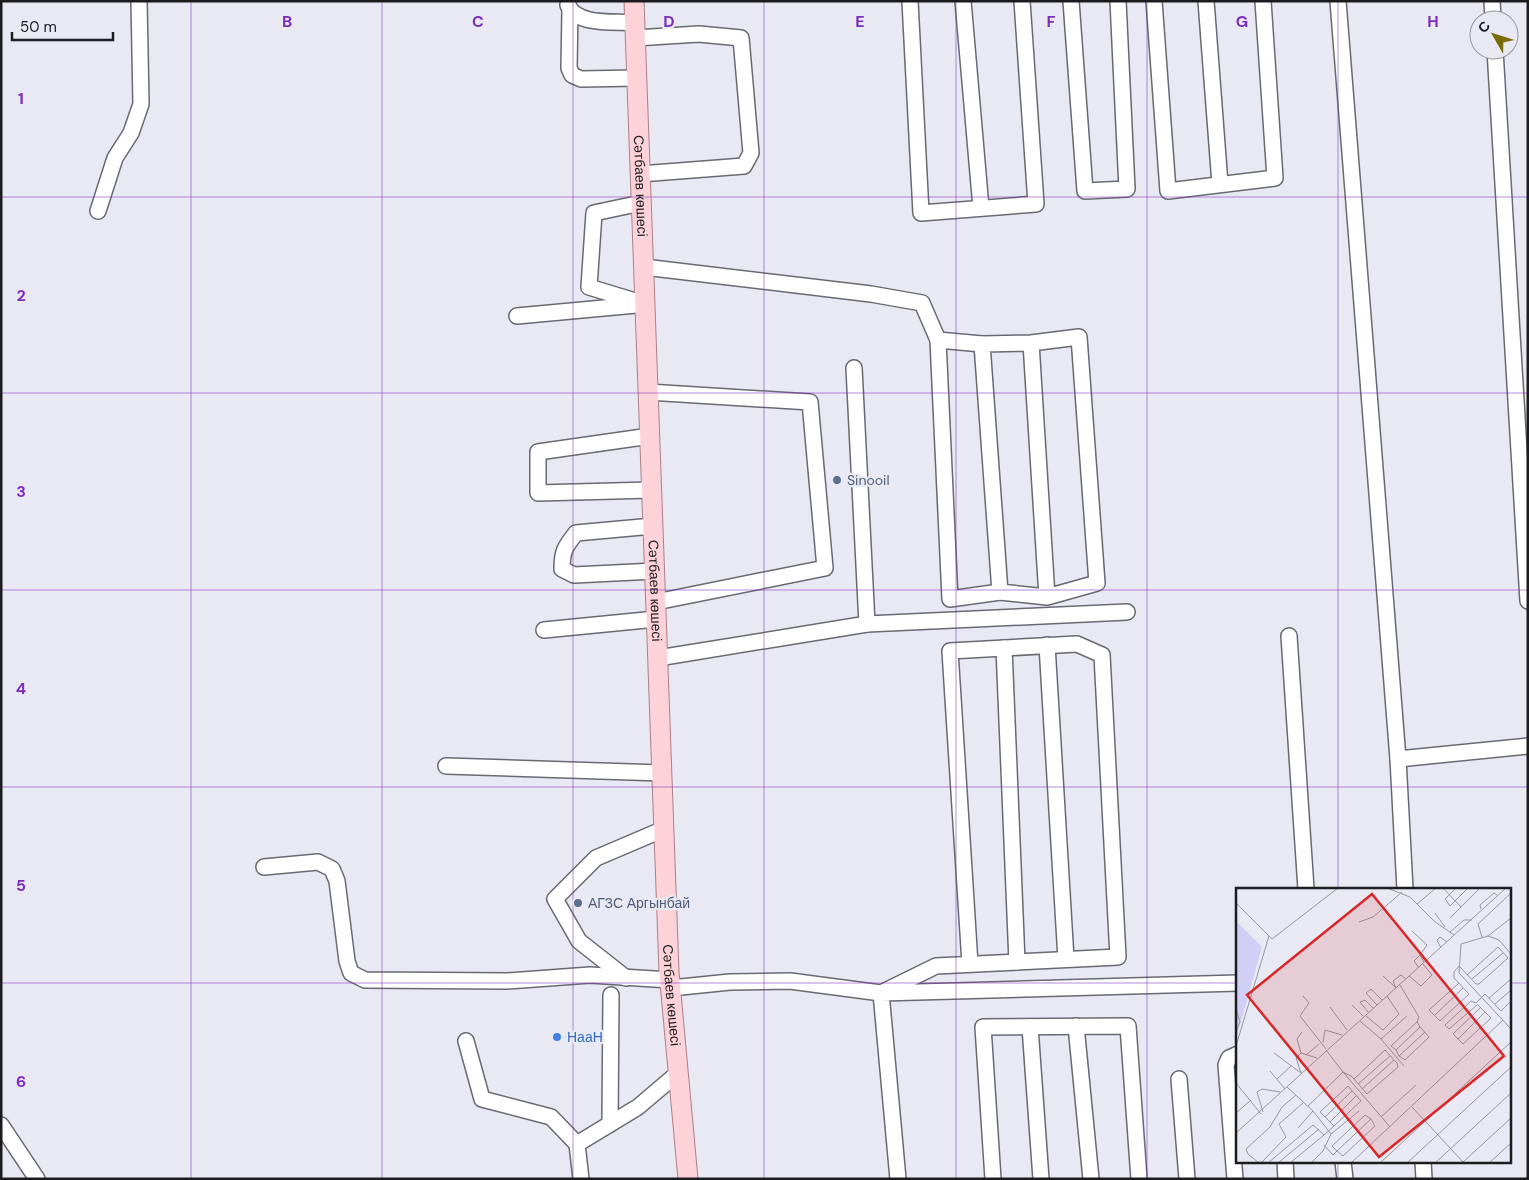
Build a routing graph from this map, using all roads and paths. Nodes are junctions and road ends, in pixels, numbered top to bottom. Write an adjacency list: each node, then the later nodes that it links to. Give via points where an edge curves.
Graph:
1 (139, 1): 20 (street, via 140,104 131,133 116,158)
2 (634, 1): 13 (main road, Сәтбаев көшесі)
3 (910, 1): 19 (street, via 921,213)
4 (963, 1): 19 (street)
5 (1022, 1): 19 (street, via 1036,204)
6 (1071, 1): 7 (street, via 1085,191 1127,189)
7 (1118, 1)
8 (1154, 1): 17 (street, via 1168,191)
9 (1206, 1): 17 (street)
10 (1262, 1): 17 (street, via 1275,178)
11 (1338, 1): 45 (street)
12 (568, 6): 13 (street, via 585,20); 15 (street, via 569,68 572,75 581,79)
13 (635, 30): 15 (main road, Сәтбаев көшесі); 16 (street, via 741,38 751,153 744,166)
14 (1496, 60): 35 (street)
15 (637, 78): 16 (main road, Сәтбаев көшесі)
16 (640, 174): 18 (main road, Сәтбаев көшесі)
17 (1220, 184)
18 (641, 203): 21 (main road, Сәтбаев көшесі); 22 (street, via 594,213 589,287)
19 (981, 208)
20 (98, 211)
21 (644, 267): 22 (main road, Сәтбаев көшесі); 24 (street, via 922,303)
22 (645, 304): 23 (street); 28 (main road, Сәтбаев көшесі)
23 (518, 316)
24 (938, 340): 26 (street); 33 (street, via 950,599)
25 (1031, 343): 26 (street); 34 (street); 34 (street, via 1079,337 1097,583)
26 (982, 344): 33 (street)
27 (854, 368): 38 (street)
28 (648, 392): 29 (main road, Сәтбаев көшесі); 36 (street, via 810,402 825,568)
29 (650, 436): 30 (main road, Сәтбаев көшесі); 30 (street, via 538,452 538,494)
30 (652, 490): 31 (main road, Сәтбаев көшесі)
31 (653, 526): 32 (main road, Сәтбаев көшесі); 32 (street, via 576,533 562,555 562,569 574,574)
32 (654, 571): 36 (main road, Сәтбаев көшесі)
33 (1000, 592): 34 (street)
34 (1047, 597)
35 (1528, 601)
36 (656, 611): 39 (street); 43 (main road, Сәтбаев көшесі)
37 (1127, 612): 38 (street)
38 (868, 624): 43 (street)
39 (544, 630)
40 (1288, 636): 50 (street)
41 (1047, 645): 42 (street); 52 (street); 52 (street, via 1077,644 1102,655 1118,957)
42 (1004, 648): 53 (street); 54 (street, via 950,651)
43 (658, 658): 47 (main road, Сәтбаев көшесі)
44 (1528, 746): 45 (street)
45 (1398, 759): 51 (street)
46 (446, 766): 47 (street)
47 (662, 773): 48 (main road, Сәтбаев көшесі)
48 (664, 829): 55 (street, via 596,858 555,900 579,941); 57 (main road, Сәтбаев көшесі)
49 (264, 867): 55 (street, via 318,862 332,869 337,881 346,961 351,973 365,980 507,981 590,975)
50 (1306, 888)
51 (1405, 888)
52 (1066, 960): 53 (street)
53 (1017, 962): 54 (street)
54 (970, 964): 58 (street, via 936,966)
55 (626, 978): 57 (street)
56 (1236, 983): 58 (street)
57 (670, 984): 58 (street, via 790,981); 64 (main road, Сәтбаев көшесі)
58 (881, 993): 75 (street)
59 (611, 995): 66 (street)
60 (1030, 1026): 61 (street); 76 (street, via 983,1027); 77 (street)
61 (1076, 1026): 78 (street); 79 (street, via 1128,1026)
62 (466, 1041): 68 (street, via 482,1099 551,1117)
63 (1236, 1055): 81 (street, via 1226,1064)
64 (678, 1072): 66 (street, via 638,1107); 74 (main road, Сәтбаев көшесі)
65 (1179, 1078): 80 (street)
66 (610, 1124): 68 (street)
67 (1, 1125): 72 (street)
68 (577, 1144): 73 (street)
69 (1285, 1162): 82 (street)
70 (1343, 1162): 83 (street)
71 (1423, 1162): 84 (street)
72 (37, 1179)
73 (581, 1179)
74 (688, 1179)
75 (898, 1179)
76 (993, 1179)
77 (1041, 1179)
78 (1091, 1179)
79 (1139, 1179)
80 (1187, 1179)
81 (1235, 1179)
82 (1286, 1179)
83 (1345, 1179)
84 (1424, 1179)

